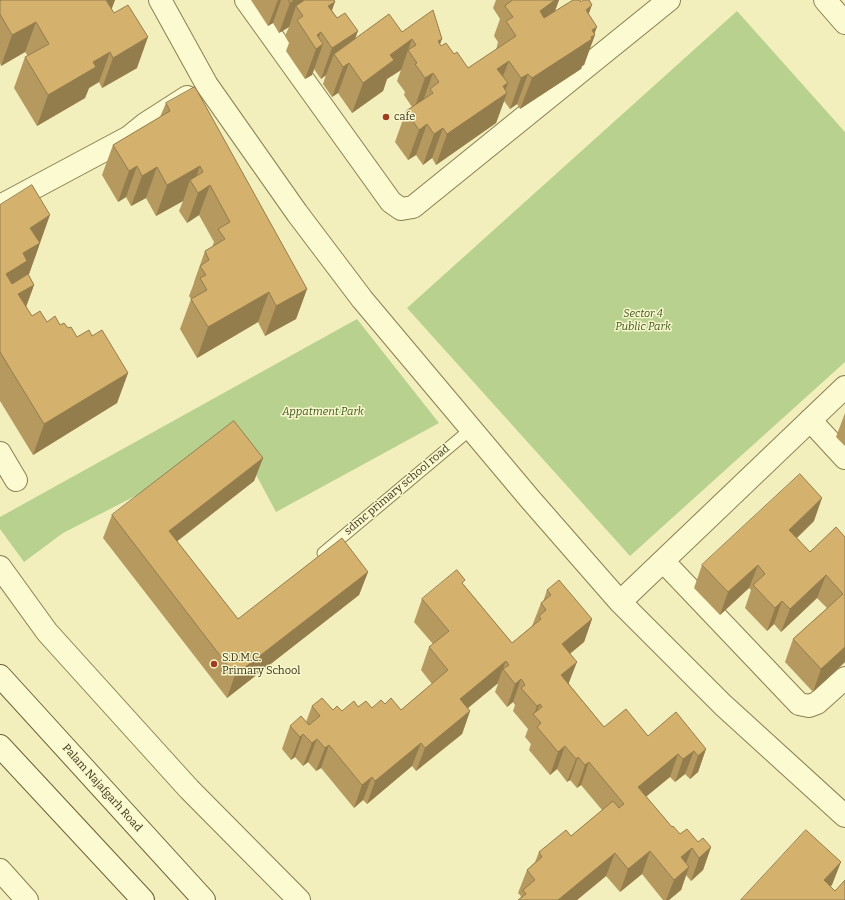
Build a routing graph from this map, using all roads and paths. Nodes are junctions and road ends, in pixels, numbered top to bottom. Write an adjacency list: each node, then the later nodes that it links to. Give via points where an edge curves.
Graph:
1 (160, 0): 6 (street)
2 (246, 0): 3 (street, via 391,202 401,209 413,207)
3 (669, 0)
4 (825, 0): 5 (street)
5 (845, 23)
6 (207, 85): 7 (street, via 144,124 129,137); 10 (street, via 358,293)
7 (0, 206)
8 (845, 387): 9 (street)
9 (810, 420): 12 (street); 15 (street)
10 (471, 429): 14 (lane, sdmc primary school road); 17 (street)
11 (0, 453): 13 (street)
12 (845, 458)
13 (16, 480)
14 (323, 553)
15 (663, 561): 17 (street); 19 (street, via 799,704 809,706 817,703)
16 (0, 567): 26 (street, via 62,649 189,789)
17 (620, 602): 21 (street, via 723,705)
18 (0, 676): 25 (street, Palam Najafgarh Road)
19 (845, 678)
20 (0, 746): 24 (street)
21 (845, 816)
22 (0, 870): 23 (street)
23 (26, 900)
24 (143, 900)
25 (204, 900)
26 (299, 900)

